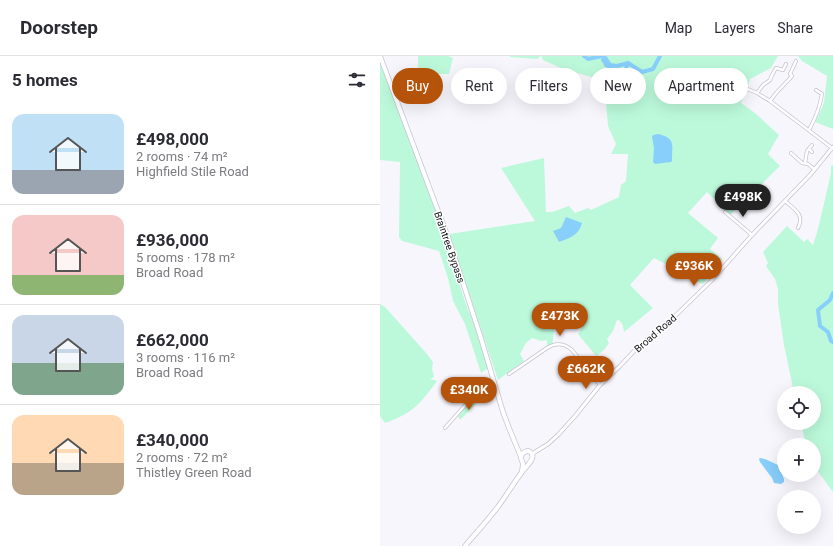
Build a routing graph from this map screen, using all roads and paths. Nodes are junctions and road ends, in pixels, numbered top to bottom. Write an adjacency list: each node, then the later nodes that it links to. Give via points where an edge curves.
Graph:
1 (380, 56): 21 (highway, Braintree Bypass, via 449,240)
2 (794, 63): 7 (street, via 790,74 792,76)
3 (786, 64): 6 (street, via 783,70 776,68 770,80)
4 (748, 89): 6 (street)
5 (816, 90): 8 (street, via 822,94 821,102)
6 (757, 93): 7 (street)
7 (770, 101): 8 (street)
8 (809, 130): 10 (street)
9 (812, 145): 11 (street)
10 (832, 148): 15 (main road, Broad Road)
11 (809, 149): 12 (street); 14 (street)
12 (812, 152)
13 (791, 153): 14 (street)
14 (805, 163): 15 (street)
15 (814, 169): 16 (main road, Broad Road)
16 (785, 200): 18 (street, via 800,214 801,222); 19 (main road, Broad Road)
17 (725, 212): 19 (street)
18 (798, 228)
19 (752, 235): 22 (main road, Broad Road, via 693,299 641,344)
20 (509, 374): 22 (street, via 550,346 558,344 570,348)
21 (495, 385): 23 (street, via 467,403); 24 (highway, Braintree Bypass)
22 (600, 385): 25 (main road, Broad Road, via 558,435)
23 (446, 428)
24 (514, 440): 26 (highway, Braintree Bypass); 28 (highway, Braintree Bypass)
25 (540, 448): 26 (main road, Broad Road); 27 (main road, Broad Road)
26 (526, 451): 27 (highway); 28 (highway, via 522,454)
27 (532, 455): 29 (highway)
28 (522, 459): 29 (highway, via 526,463); 30 (highway)
29 (530, 462): 30 (highway)
30 (522, 471): 31 (highway, via 496,510)
31 (465, 546)

